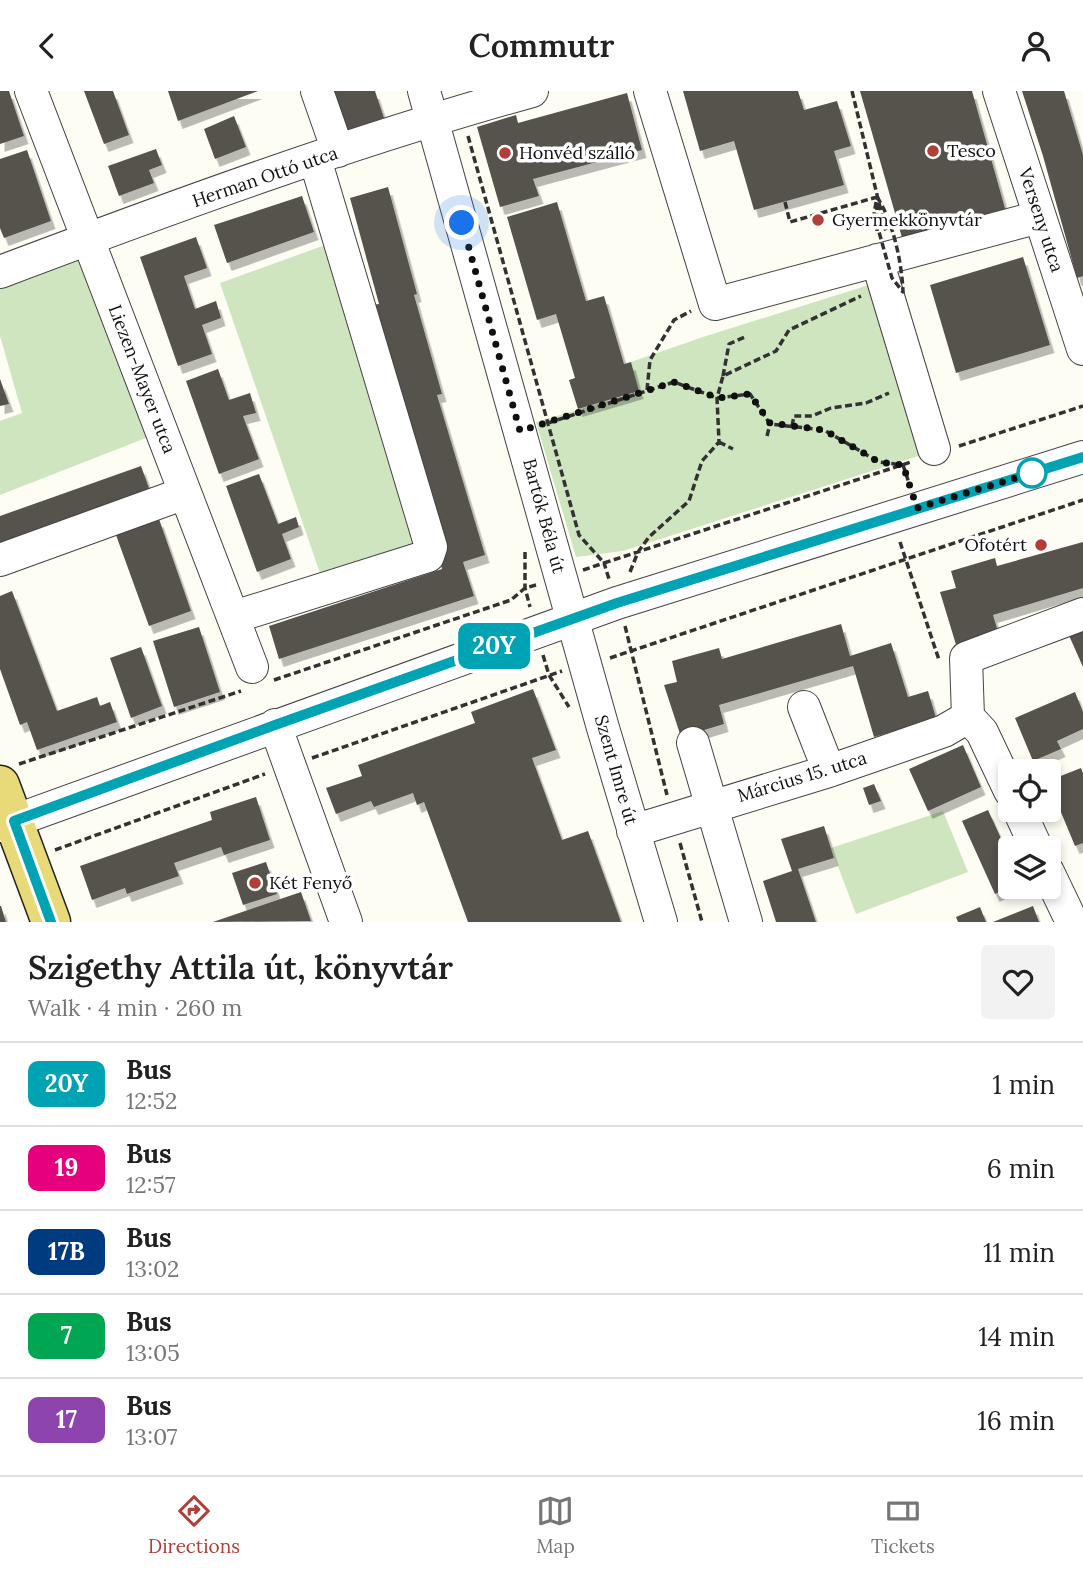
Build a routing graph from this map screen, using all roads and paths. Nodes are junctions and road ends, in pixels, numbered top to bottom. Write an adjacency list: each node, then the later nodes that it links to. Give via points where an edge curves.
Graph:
1 (31, 91): 12 (street, Liezen-Mayer utca)
2 (317, 91): 8 (street)
3 (533, 91): 7 (street, Herman Ottó utca)
4 (650, 91): 15 (street)
5 (852, 91): 9 (path)
6 (999, 91): 11 (street, Verseny utca)
7 (439, 107): 8 (street, Herman Ottó utca); 25 (street, Bartók Béla út); 25 (path)
8 (327, 155): 12 (street, Herman Ottó utca); 42 (street, via 431,547 428,556)
9 (877, 197): 9 (path, bridge, via 874,214 892,278 903,292 903,274 886,211); 10 (path, via 790,222); 13 (path); 13 (path)
10 (785, 202)
11 (1039, 218): 13 (street); 17 (street, Verseny utca)
12 (89, 239): 14 (street, Herman Ottó utca); 32 (street, Liezen-Mayer utca)
13 (880, 259): 15 (street, via 715,304); 18 (path, via 864,295 789,330 776,351); 19 (street)
14 (0, 272)
15 (713, 300): 20 (path, via 674,320 650,360)
16 (745, 337): 18 (path, via 729,344)
17 (1083, 349)
18 (723, 376): 21 (path)
19 (914, 384): 24 (path, via 866,403 794,416); 29 (street)
20 (647, 390): 21 (path, via 674,382); 25 (path)
21 (718, 398): 23 (path, via 750,394); 27 (path)
22 (1083, 406): 29 (path)
23 (770, 423): 24 (path); 26 (path)
24 (792, 426): 31 (path, via 824,430 879,462)
25 (534, 427): 38 (path, via 579,535); 39 (street, Bartók Béla út)
26 (767, 436)
27 (719, 442): 28 (path); 35 (path, via 702,461 689,501)
28 (733, 449)
29 (932, 453): 31 (path)
30 (1083, 457): 34 (street)
31 (903, 465): 34 (path); 35 (path)
32 (185, 493): 36 (street); 42 (street, Liezen-Mayer utca)
33 (1083, 501): 37 (path)
34 (904, 512): 37 (path); 40 (street)
35 (638, 552): 38 (path); 40 (path)
36 (0, 560)
37 (906, 560): 44 (path, via 938,660); 54 (path, via 633,651)
38 (604, 563): 39 (path)
39 (561, 577): 43 (street, Bartók Béla út); 45 (path, via 525,588 511,600)
40 (617, 603): 43 (street)
41 (1083, 614): 44 (street)
42 (234, 617): 45 (street, Liezen-Mayer utca)
43 (572, 619): 48 (street); 56 (street, Szent Imre út)
44 (966, 658): 47 (street)
45 (256, 676): 52 (path)
46 (804, 706): 51 (street)
47 (968, 717): 50 (street, via 982,732); 51 (street, Március 15. utca, via 944,731)
48 (275, 725): 55 (street); 59 (street)
49 (693, 743): 53 (street)
50 (998, 766)
51 (829, 771): 53 (street, Március 15. utca)
52 (6, 776): 55 (main road)
53 (710, 806): 54 (street, Március 15. utca); 62 (street)
54 (673, 818): 56 (street, Március 15. utca); 61 (path)
55 (7, 824): 58 (main road)
56 (633, 831): 60 (street, Szent Imre út)
57 (1061, 899): 63 (street)
58 (51, 922)
59 (346, 922)
60 (661, 922)
61 (702, 922)
62 (746, 922)
63 (1072, 922)

